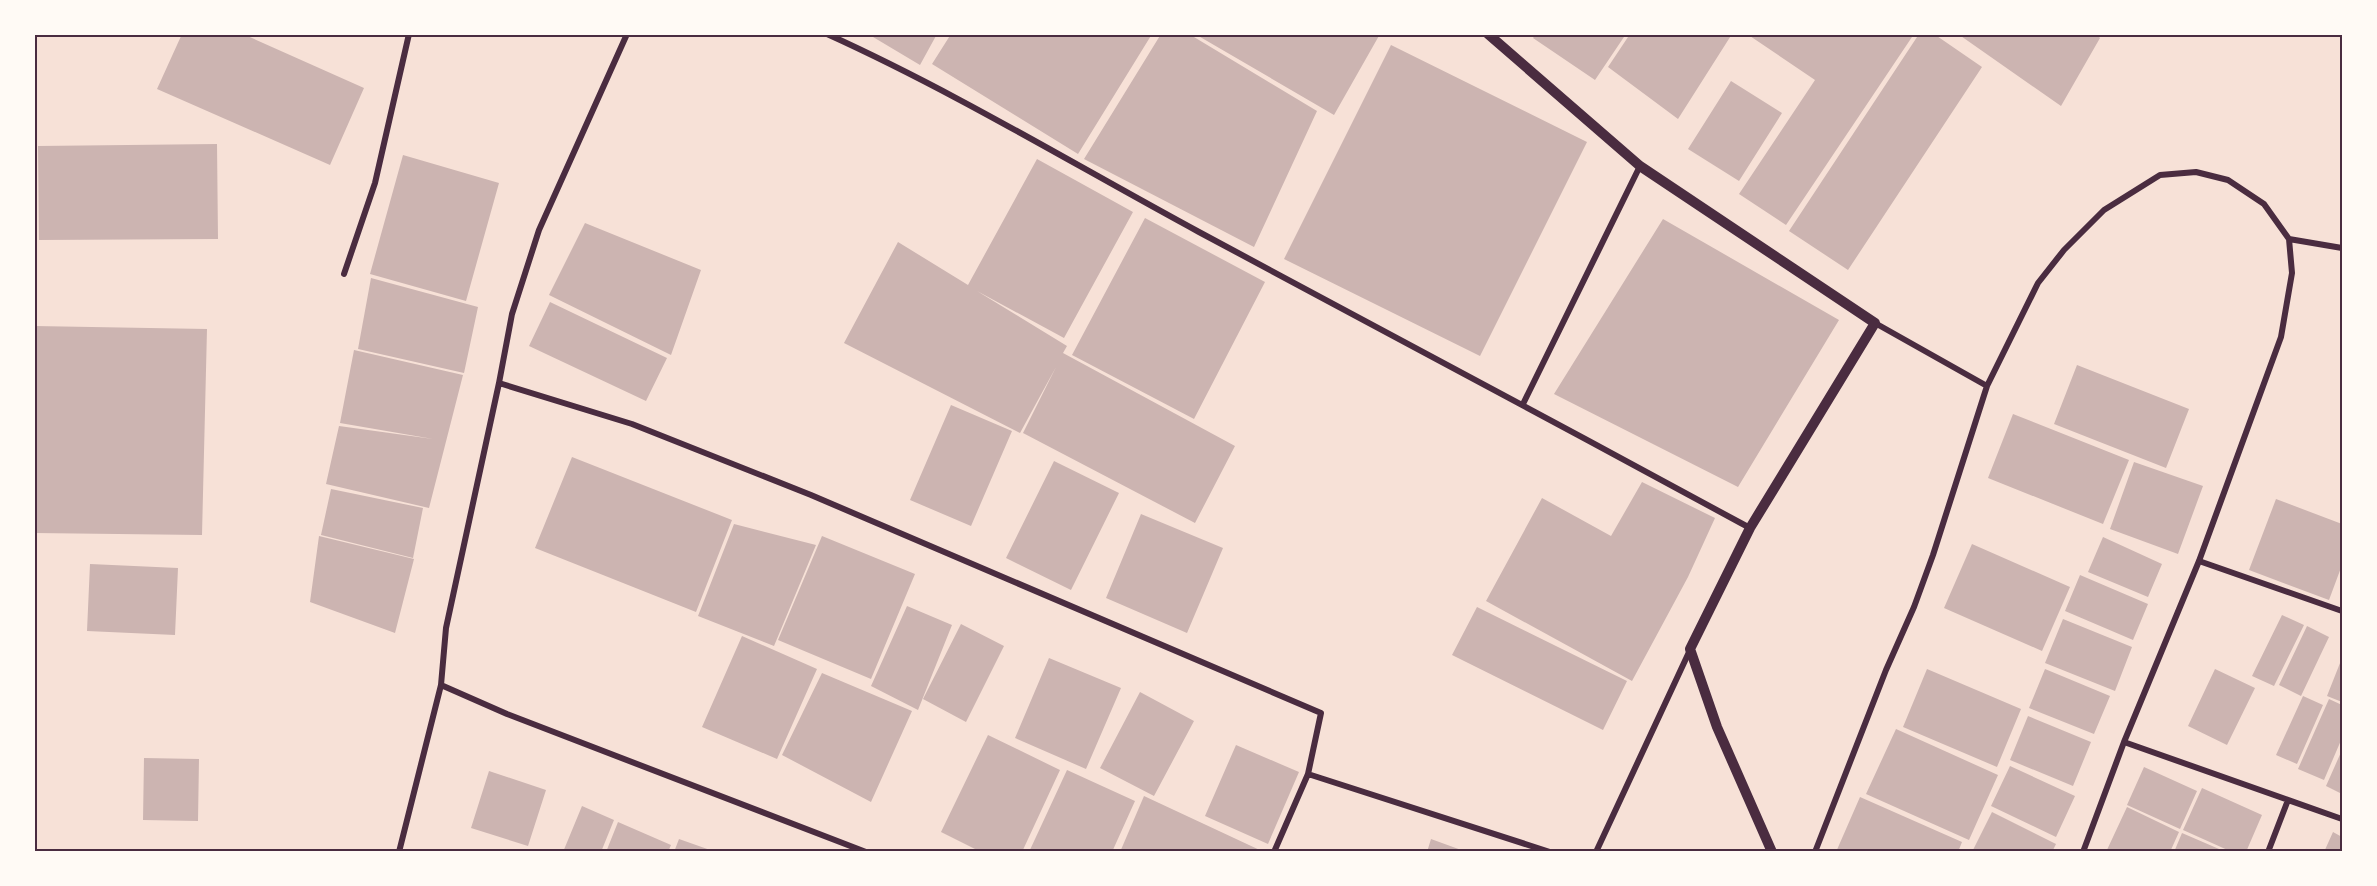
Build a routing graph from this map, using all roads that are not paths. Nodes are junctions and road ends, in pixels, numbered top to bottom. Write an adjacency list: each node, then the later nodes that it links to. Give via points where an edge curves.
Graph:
1 (409, 34): 8 (street, via 375,183)
2 (627, 34): 10 (street, via 539,230 512,314)
3 (827, 34): 12 (street, via 895,65)
4 (1488, 34): 5 (street)
5 (1640, 166): 9 (street); 12 (street)
6 (2289, 239): 7 (street); 11 (street, via 2264,204 2228,180 2196,172 2160,175 2104,210 2064,250 2038,283); 14 (street, via 2292,273 2281,337)
7 (2343, 248)
8 (344, 274)
9 (1875, 323): 11 (street); 13 (street)
10 (499, 383): 17 (street, via 447,628); 19 (street, via 632,424 811,495 1321,713)
11 (1987, 386): 28 (street, via 1914,607)
12 (1523, 404): 13 (street)
13 (1750, 528): 16 (street)
14 (2199, 561): 15 (street); 18 (street)
15 (2343, 611)
16 (1690, 649): 26 (street); 27 (street, via 1717,727)
17 (441, 685): 22 (street); 23 (street)
18 (2124, 742): 20 (street); 29 (street)
19 (1308, 774): 24 (street); 25 (street)
20 (2288, 800): 21 (street); 30 (street)
21 (2343, 819)
22 (399, 852)
23 (866, 852)
24 (1274, 852)
25 (1550, 852)
26 (1596, 852)
27 (1772, 852)
28 (1815, 852)
29 (2083, 852)
30 (2268, 852)

